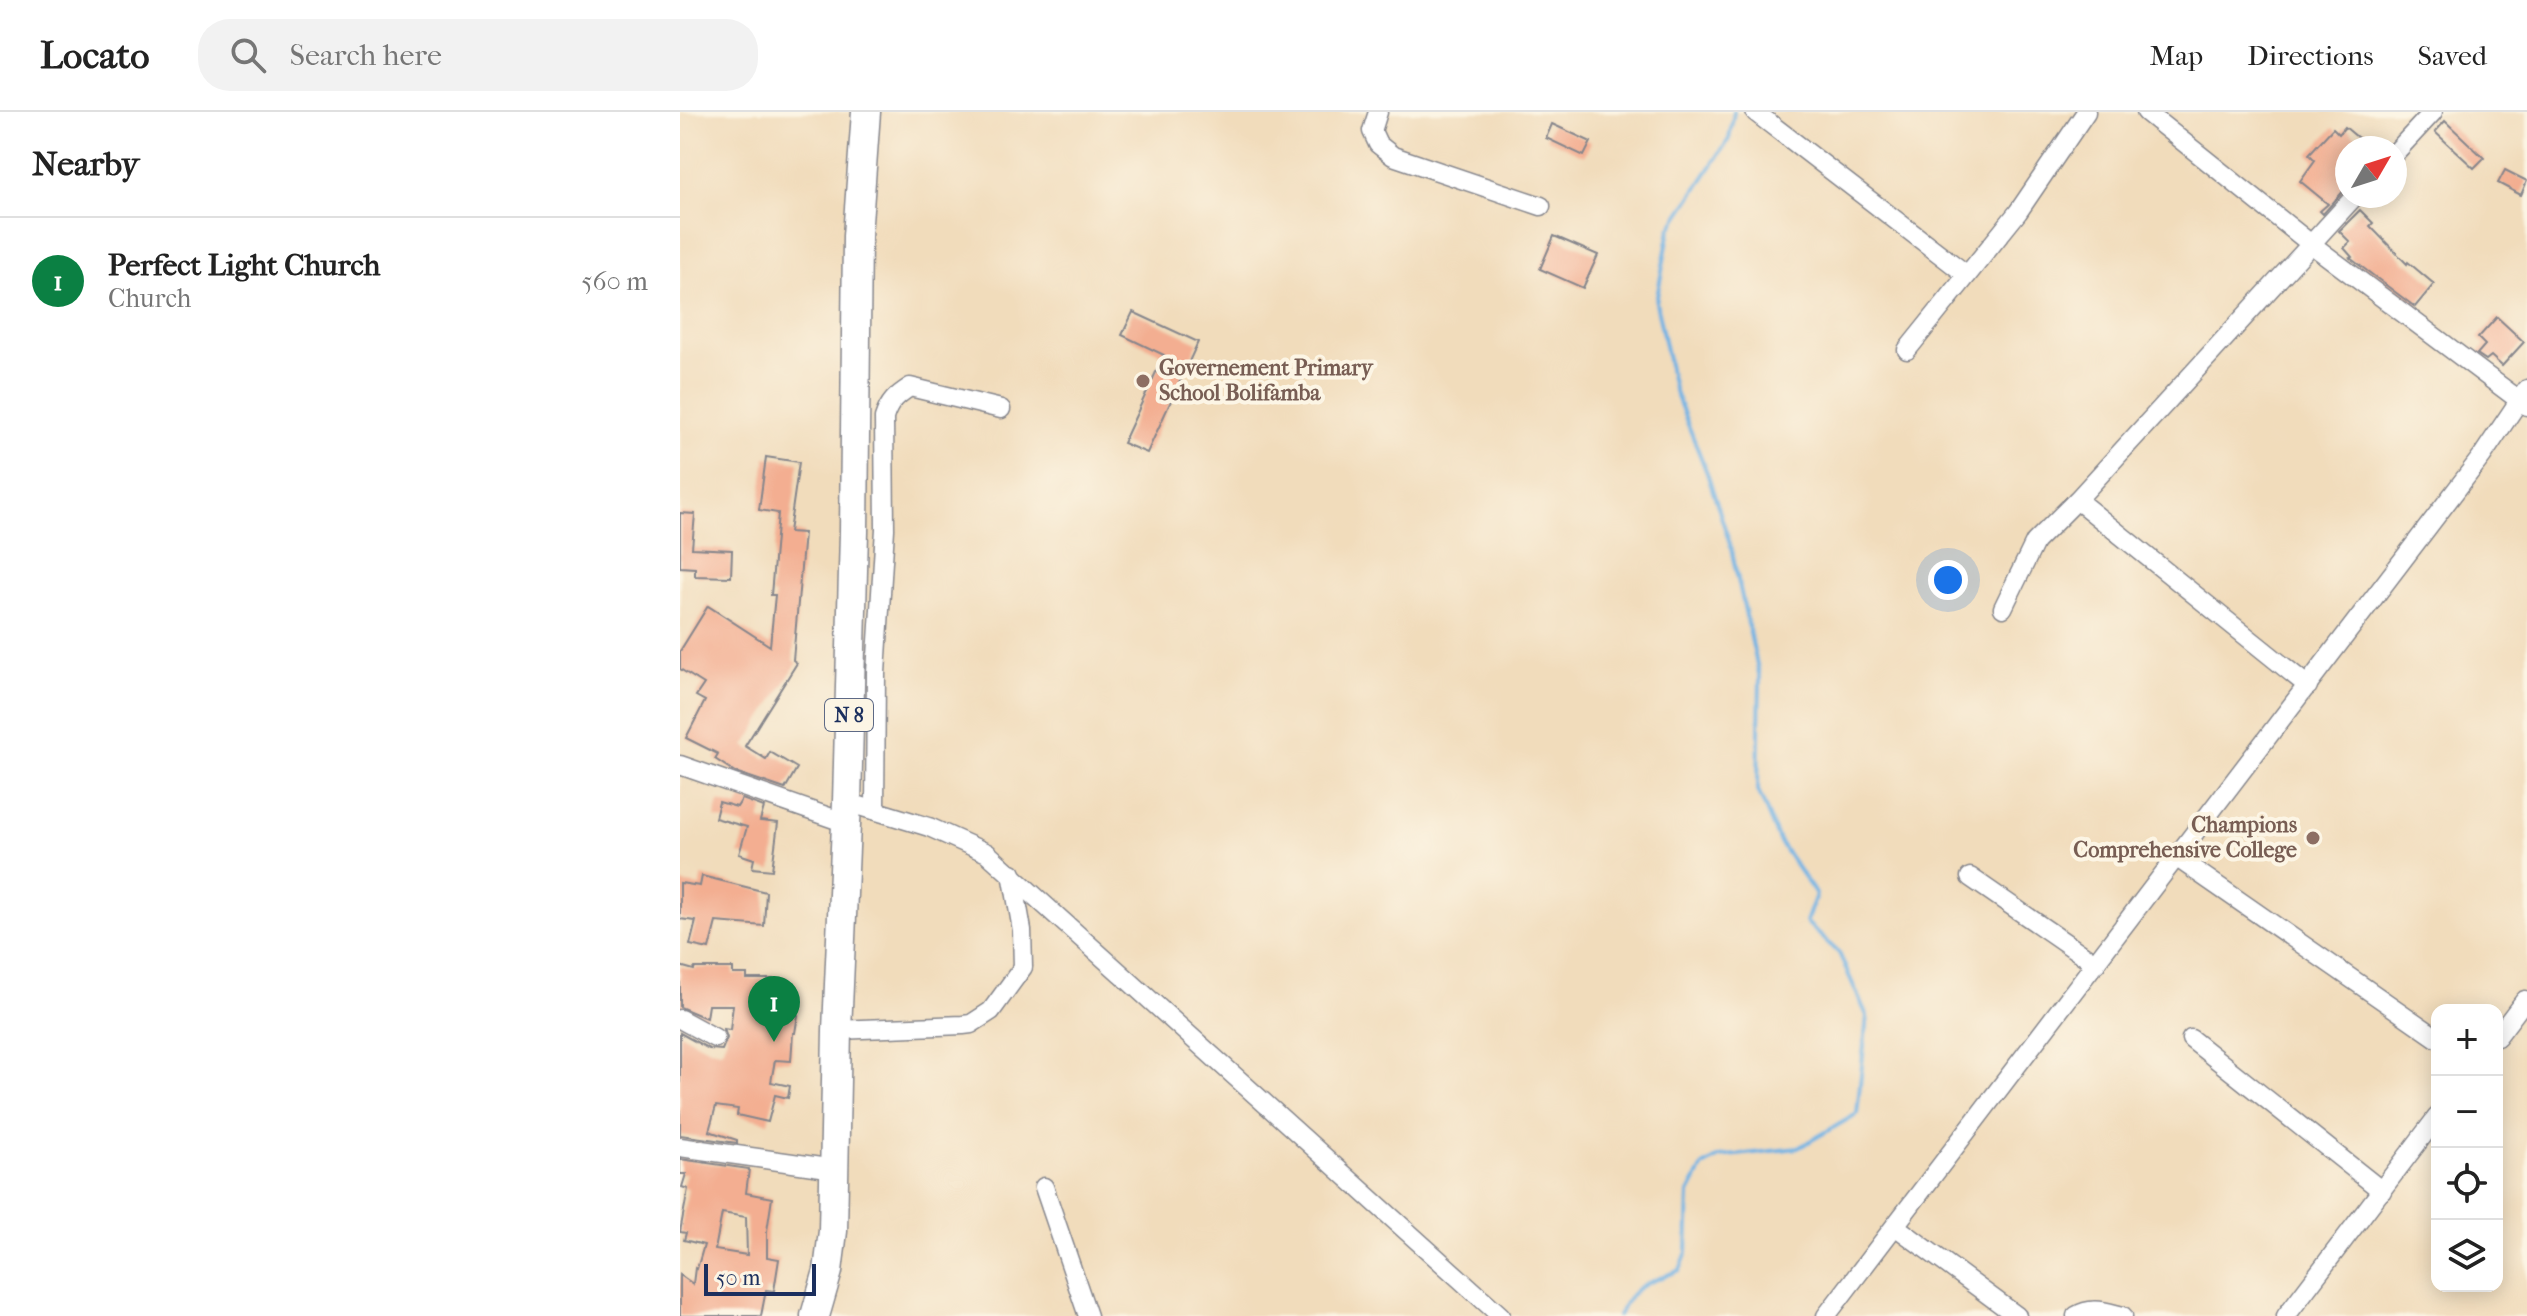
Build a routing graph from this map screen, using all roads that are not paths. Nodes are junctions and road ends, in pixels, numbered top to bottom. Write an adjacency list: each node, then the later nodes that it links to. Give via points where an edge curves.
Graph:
1 (866, 112): 20 (highway, N 8, via 857,236)
2 (1378, 112): 8 (street, via 1372,131 1393,156)
3 (1755, 112): 11 (street)
4 (2086, 112): 11 (street, via 2018,212)
5 (2146, 112): 10 (street)
6 (2433, 112): 7 (street)
7 (2407, 140)
8 (1541, 206)
9 (2344, 208): 10 (street)
10 (2311, 244): 13 (street); 15 (street)
11 (1967, 275): 12 (street)
12 (1907, 350)
13 (2524, 399): 17 (street)
14 (1001, 409): 19 (street, via 910,387 896,396 884,418)
15 (2077, 500): 16 (street, via 2035,542); 17 (street)
16 (2003, 608)
17 (2308, 686): 21 (street)
18 (680, 765): 20 (street)
19 (875, 810): 20 (street); 22 (street, via 972,846)
20 (847, 813): 28 (highway, N 8)
21 (2176, 857): 24 (street); 29 (street)
22 (1012, 873): 28 (street, via 1023,967 991,1011 963,1025); 40 (street)
23 (1970, 877): 24 (street)
24 (2096, 964): 37 (street)
25 (2526, 1000): 27 (street)
26 (680, 1019): 30 (street)
27 (2503, 1029)
28 (837, 1030): 34 (highway, N 8)
29 (2431, 1034)
30 (715, 1038)
31 (2191, 1039): 36 (street)
32 (2431, 1125): 36 (street)
33 (680, 1147): 34 (street)
34 (835, 1169): 38 (highway, N 8, via 832,1244)
35 (1044, 1187): 39 (street)
36 (2382, 1191): 45 (street)
37 (1895, 1226): 41 (street); 42 (street)
38 (815, 1316)
39 (1088, 1316)
40 (1501, 1316)
41 (1826, 1316)
42 (2017, 1316)
43 (2076, 1316): 44 (street, via 2096,1310)
44 (2123, 1316)
45 (2286, 1316)

